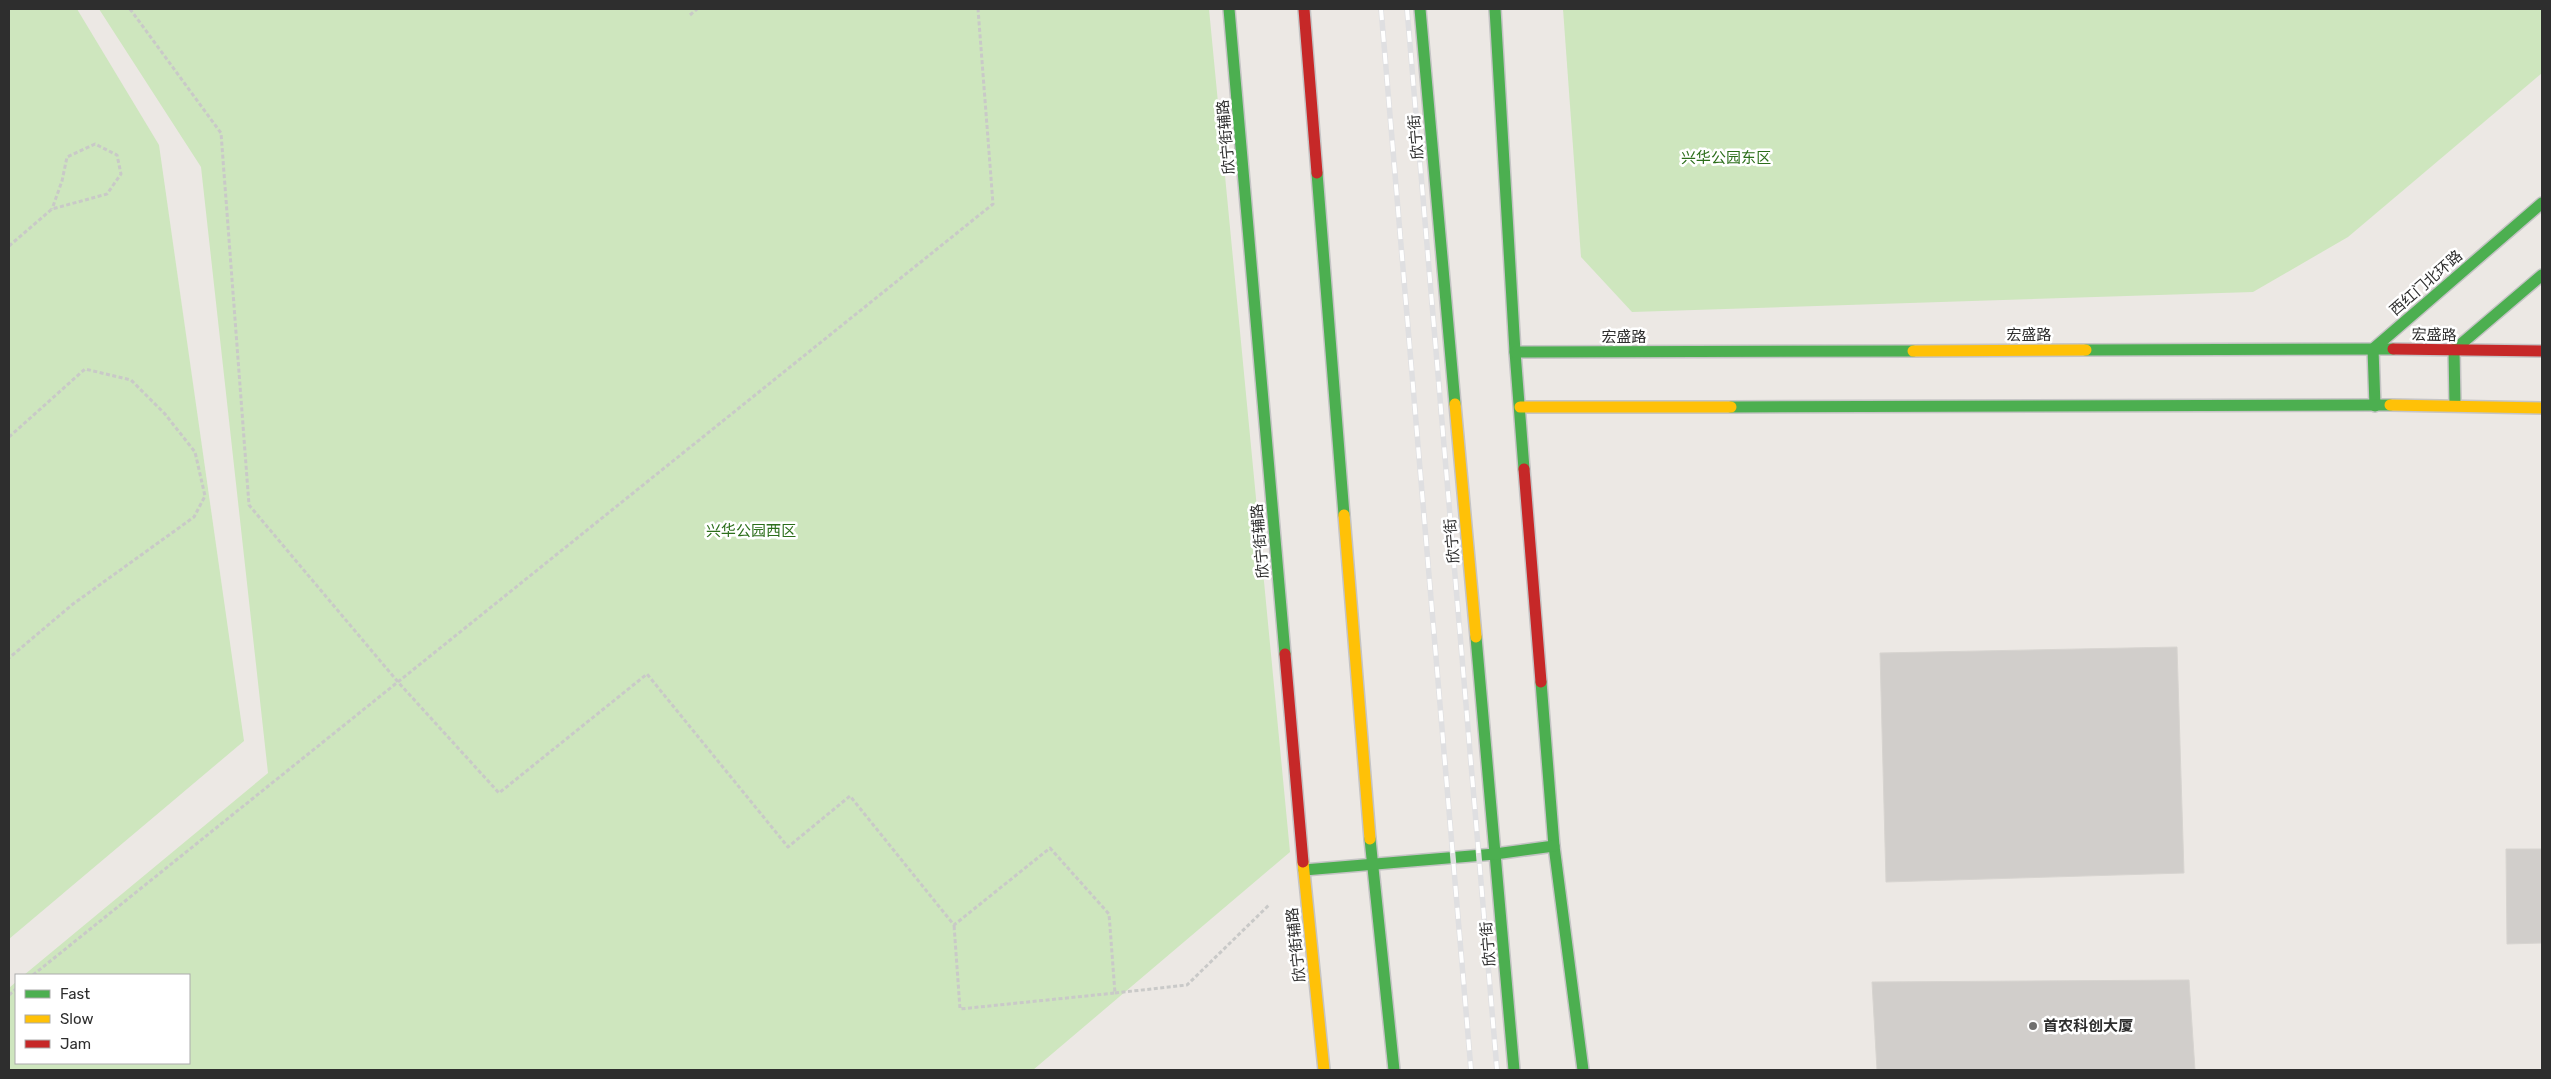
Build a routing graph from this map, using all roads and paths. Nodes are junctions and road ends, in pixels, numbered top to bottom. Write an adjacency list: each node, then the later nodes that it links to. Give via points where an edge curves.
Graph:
1 (130, 9): 23 (path, via 222,133 249,505)
2 (698, 9): 8 (path)
3 (978, 9): 23 (path, via 993,204)
4 (1229, 9): 27 (street, 欣宁街辅路)
5 (1304, 9): 26 (street)
6 (1420, 9): 25 (street, 欣宁街)
7 (1495, 9): 15 (street)
8 (690, 15)
9 (2542, 203): 13 (street, 西红门北环路)
10 (52, 209): 10 (path, via 107,194 121,174 117,155 95,144 67,157); 11 (path)
11 (9, 246)
12 (2542, 275): 14 (street)
13 (2373, 349): 14 (street, 宏盛路); 15 (street, 宏盛路); 19 (street)
14 (2454, 350): 16 (street, 宏盛路); 17 (street)
15 (1515, 352): 18 (street)
16 (2542, 352)
17 (2455, 405): 19 (street); 20 (street)
18 (1520, 406): 19 (street); 24 (street)
19 (2375, 406)
20 (2542, 408)
21 (9, 437): 22 (path, via 85,369 131,380 165,414 195,452 205,496 194,517 73,604)
22 (9, 658)
23 (398, 682): 28 (path, via 499,793 647,674 788,847 850,796); 29 (path)
24 (1554, 846): 25 (street); 34 (street)
25 (1495, 854): 26 (street); 33 (street, 欣宁街)
26 (1372, 863): 27 (street); 32 (street)
27 (1304, 870): 30 (path, via 1187,985); 31 (street, 欣宁街辅路)
28 (954, 925): 30 (path, via 960,1009); 30 (path, via 1050,848 1109,914)
29 (34, 974)
30 (1115, 993)
31 (1324, 1070)
32 (1394, 1070)
33 (1514, 1070)
34 (1584, 1070)

